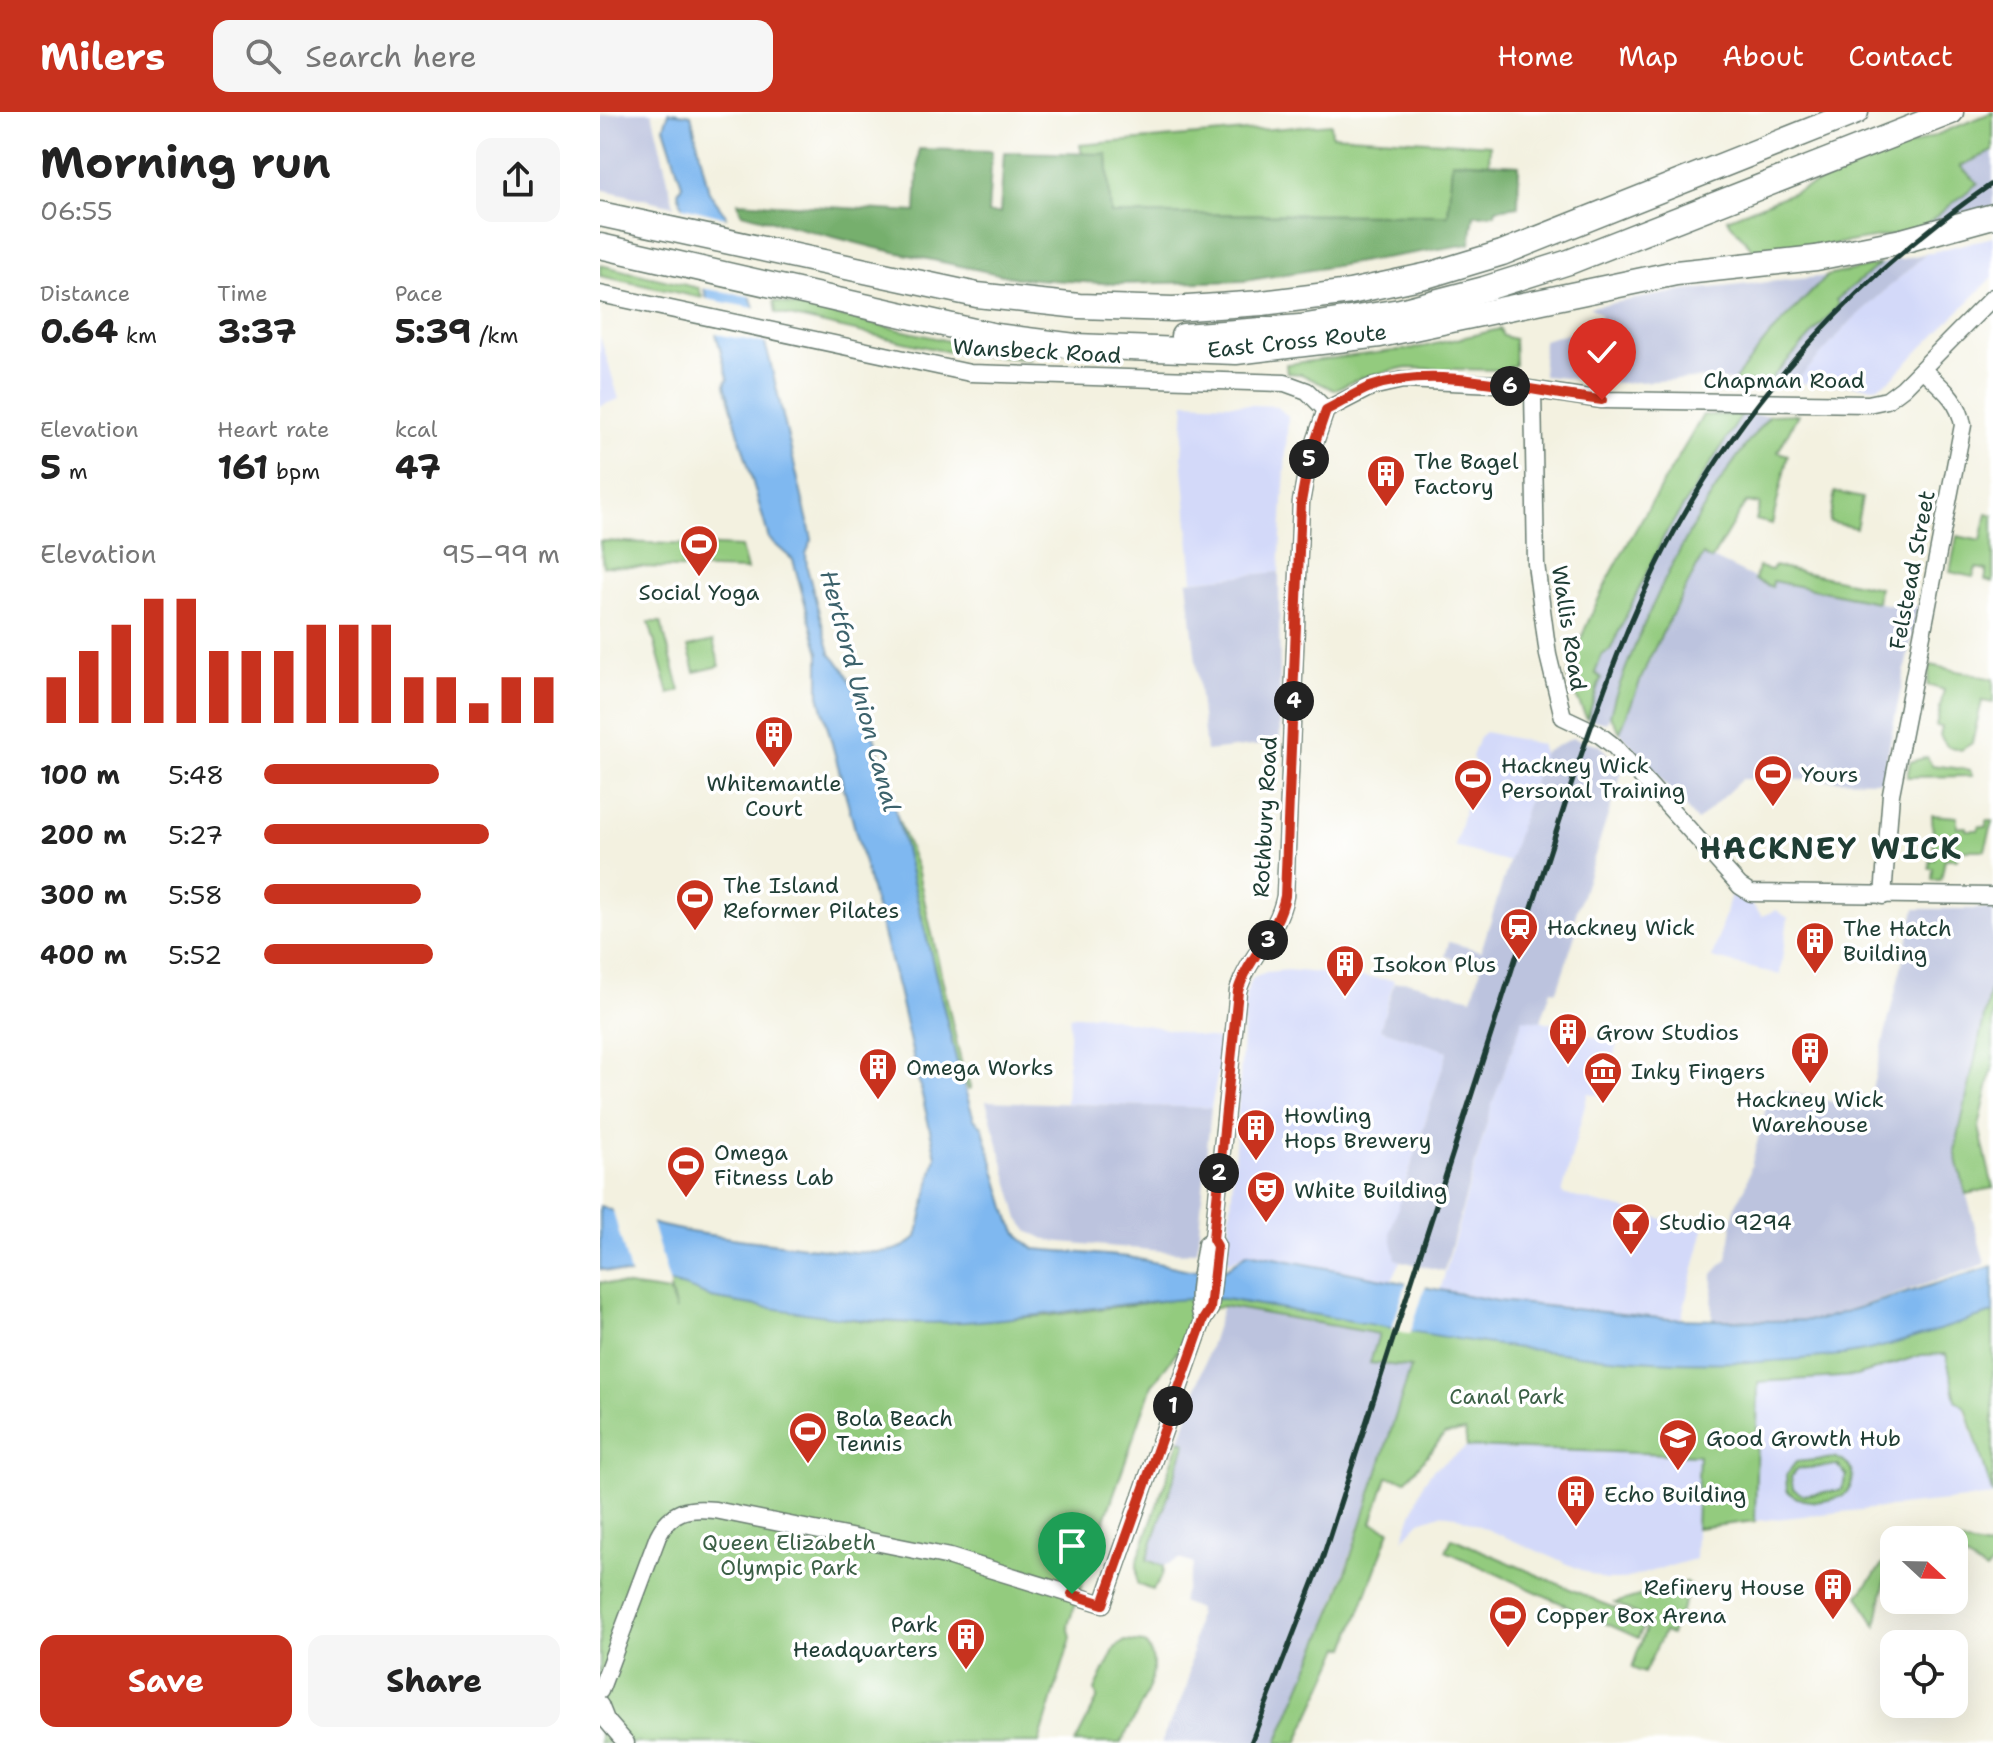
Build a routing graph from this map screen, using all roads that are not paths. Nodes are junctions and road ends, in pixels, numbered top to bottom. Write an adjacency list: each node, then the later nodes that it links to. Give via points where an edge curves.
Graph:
1 (1823, 112): 5 (highway)
2 (1856, 112): 5 (highway, East Cross Route)
3 (1951, 112): 10 (highway, via 1569,262 1400,311 1300,327 1160,338)
4 (600, 214): 5 (highway, East Cross Route, via 977,295 1173,309 1363,290 1502,253)
5 (1607, 214)
6 (1993, 216): 10 (highway, East Cross Route, via 1856,251 1647,278 1447,322 1236,352 1117,349 996,336)
7 (600, 246): 10 (highway, East Cross Route)
8 (600, 294): 13 (street, Wansbeck Road, via 970,373 1285,383 1307,391)
9 (1993, 297): 11 (street, Chapman Road)
10 (949, 324)
11 (1922, 369): 12 (street, Chapman Road, via 1887,400 1868,404 1613,400); 14 (street, Felstead Street, via 1954,399 1963,425 1891,794)
12 (1533, 390): 13 (street, via 1403,380 1371,387); 14 (street, Wallis Road, via 1536,564 1563,717 1614,746 1751,893)
13 (1326, 410): 16 (street, Rothbury Road, via 1301,502 1285,896 1274,929 1238,991 1213,1239 1217,1246 1209,1266 1204,1313 1103,1604 994,1568 893,1545 715,1510 680,1511 658,1536)
14 (1883, 896): 15 (street)
15 (1993, 896)
16 (600, 1689)
17 (600, 1705): 18 (street)
18 (626, 1743)

